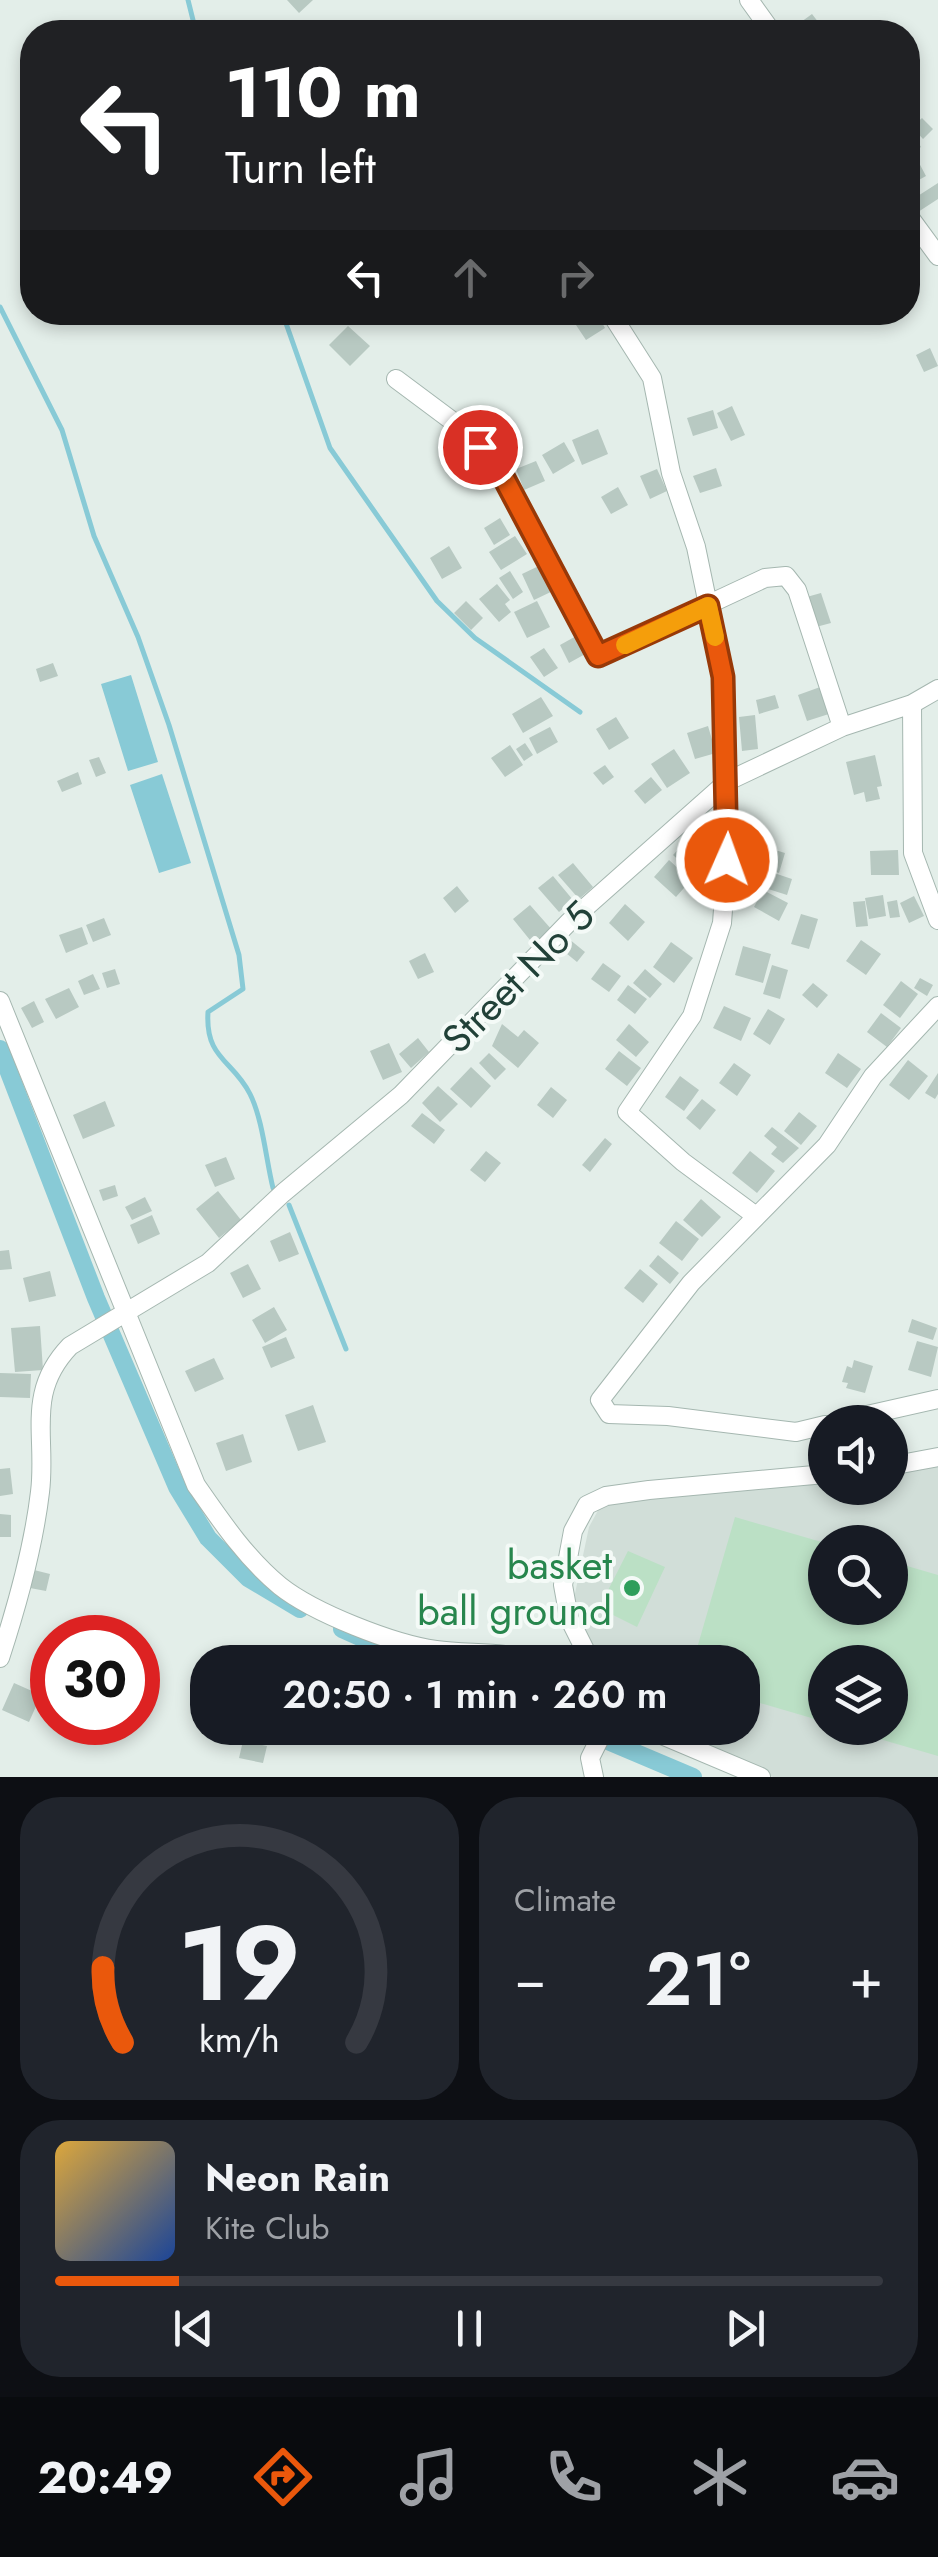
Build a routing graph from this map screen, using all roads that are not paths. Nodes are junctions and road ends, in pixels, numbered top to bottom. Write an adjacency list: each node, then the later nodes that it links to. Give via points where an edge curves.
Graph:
1 (920, 231): 2 (street)
2 (938, 256)
3 (618, 325): 5 (street, via 652,378)
4 (396, 379): 5 (street, via 463,429 497,465 598,656)
5 (708, 606): 8 (street, via 765,578 786,576 797,590); 9 (street, via 723,677)
6 (938, 688): 7 (street, Street No 5)
7 (912, 704): 8 (street, Street No 5); 10 (street, via 914,853)
8 (842, 727): 9 (street, Street No 5)
9 (728, 781): 13 (street, via 722,923 692,1016 628,1112); 14 (street, Street No 5, via 570,922 400,1095 208,1263)
10 (938, 920)
11 (0, 1001): 14 (street)
12 (938, 1006): 13 (street, via 873,1076 827,1145)
13 (756, 1216): 17 (street, via 690,1282 600,1400 609,1414)
14 (121, 1315): 21 (street, via 196,1486 234,1539 282,1587 358,1626); 23 (street, Street No 5, via 58,1359 40,1398 40,1492)
15 (938, 1398): 16 (street)
16 (908, 1405)
17 (808, 1429)
18 (938, 1457): 19 (street)
19 (908, 1463)
20 (808, 1476): 22 (street, via 649,1490 588,1505 574,1531 563,1585 568,1618)
21 (417, 1645)
22 (582, 1645)
23 (0, 1658)
24 (594, 1745): 26 (street)
25 (686, 1745): 27 (street)
26 (594, 1777)
27 (761, 1777)

